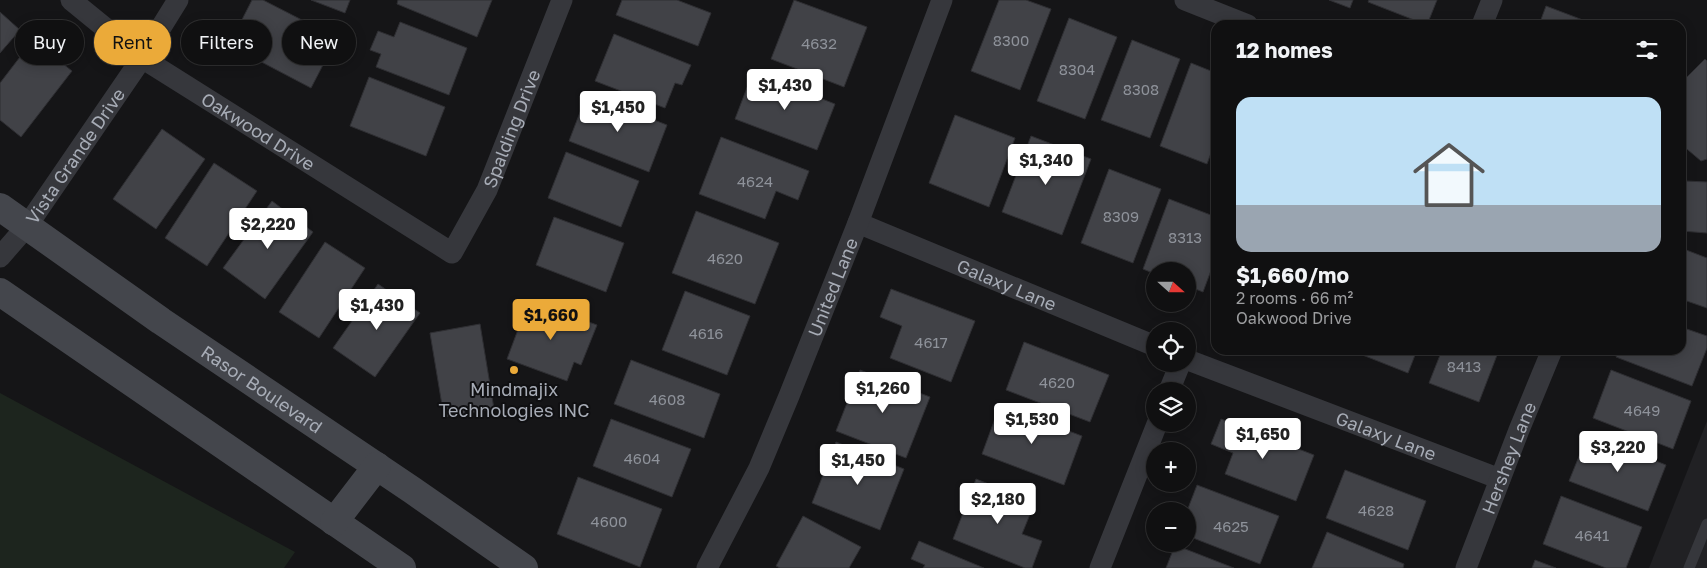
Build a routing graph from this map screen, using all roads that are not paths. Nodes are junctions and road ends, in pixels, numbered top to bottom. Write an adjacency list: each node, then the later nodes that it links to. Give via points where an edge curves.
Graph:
1 (72, 0): 7 (street, Oakwood Drive)
2 (178, 0): 8 (street, Vista Grande Drive)
3 (562, 0): 16 (street, Spalding Drive, via 487,190)
4 (942, 0): 14 (street, United Lane)
5 (1185, 0): 9 (street)
6 (1492, 0): 10 (street)
7 (96, 20)
8 (166, 20)
9 (1235, 20)
10 (1484, 20)
11 (137, 65): 15 (street, Vista Grande Drive)
12 (153, 65): 16 (street, Oakwood Drive)
13 (0, 207): 15 (main road, Rasor Boulevard)
14 (858, 223): 19 (street, Galaxy Lane); 29 (street, United Lane, via 758,468)
15 (27, 226): 17 (street, Vista Grande Drive); 23 (main road, Rasor Boulevard, via 161,321)
16 (452, 253)
17 (0, 257)
18 (0, 292): 25 (main road)
19 (1146, 342)
20 (1550, 355): 24 (street, Hershey Lane)
21 (1196, 363): 24 (street, Galaxy Lane)
22 (1154, 432): 30 (street)
23 (377, 466): 25 (main road); 28 (main road, Rasor Boulevard)
24 (1500, 479): 31 (street, Hershey Lane)
25 (334, 522): 27 (main road)
26 (1707, 524): 32 (lane)
27 (402, 568)
28 (524, 568)
29 (707, 568)
30 (1100, 568)
31 (1466, 568)
32 (1689, 568)

